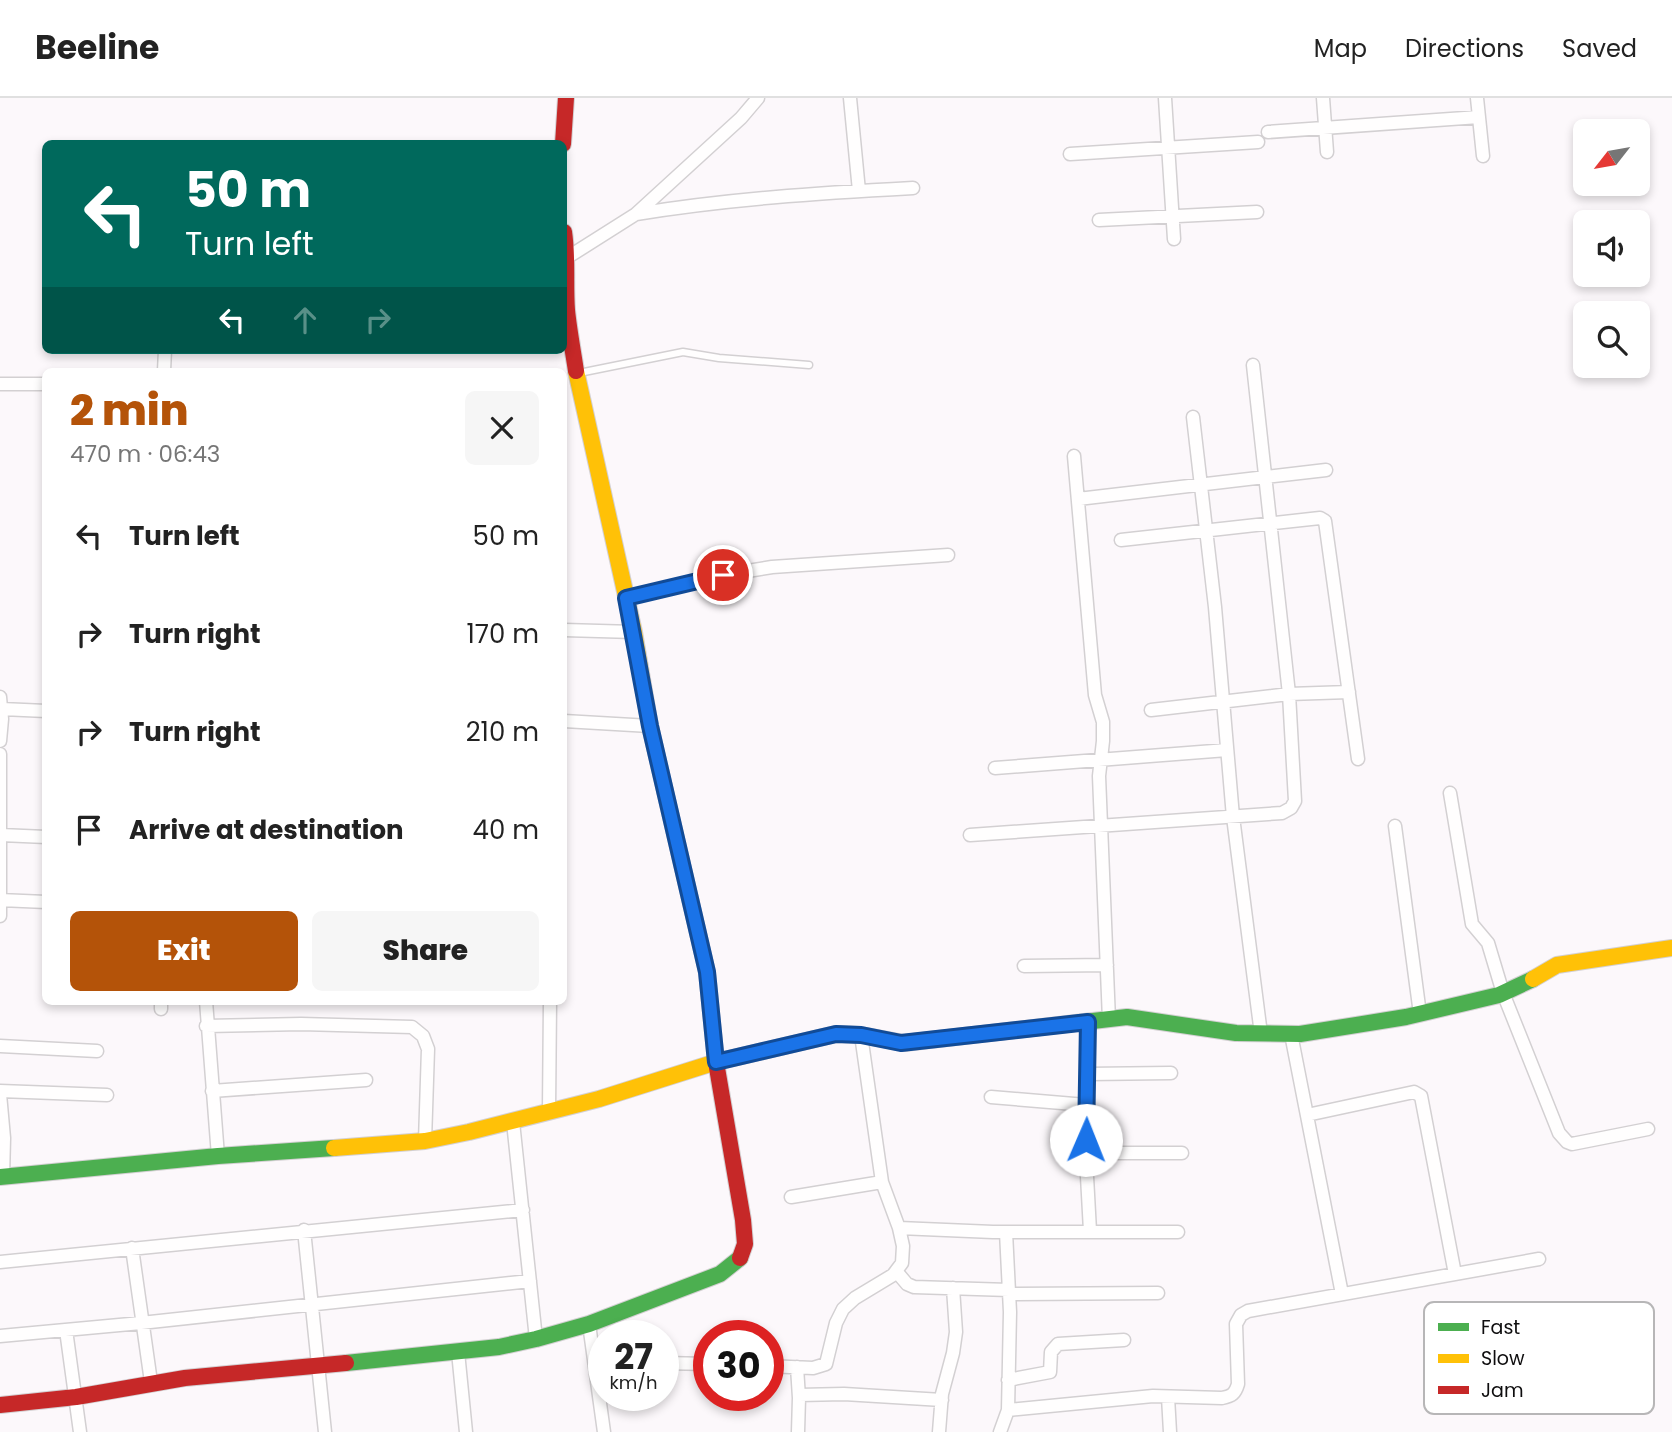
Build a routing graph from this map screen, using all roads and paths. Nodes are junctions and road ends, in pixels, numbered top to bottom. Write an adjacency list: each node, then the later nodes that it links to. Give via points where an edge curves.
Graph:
1 (566, 98): 10 (street)
2 (758, 98): 19 (street)
3 (850, 98): 17 (street)
4 (1165, 98): 12 (street)
5 (1323, 98): 8 (street)
6 (1477, 98): 7 (street)
7 (1479, 117): 8 (street); 15 (street)
8 (1325, 129): 9 (street); 13 (street)
9 (1268, 132)
10 (563, 140)
11 (1258, 142): 12 (street)
12 (1168, 147): 14 (street); 20 (street)
13 (1327, 152)
14 (1070, 154)
15 (1483, 156)
16 (913, 188): 17 (street)
17 (859, 191): 19 (street)
18 (1257, 212): 20 (street)
19 (636, 214): 24 (street)
20 (1172, 216): 21 (street); 22 (street)
21 (1099, 220)
22 (1174, 239)
23 (567, 251): 24 (street)
24 (568, 257): 25 (street)
25 (567, 260)
26 (567, 321): 29 (street)
27 (809, 365): 29 (lane, via 683,352)
28 (1253, 365): 35 (street)
29 (577, 373): 42 (street)
30 (0, 384): 31 (street)
31 (42, 384)
32 (1193, 417): 36 (street)
33 (1074, 456): 37 (street)
34 (1326, 470): 35 (street)
35 (1264, 478): 36 (street); 38 (street)
36 (1201, 485): 37 (street); 39 (street)
37 (1078, 499): 57 (street, via 1095,695 1103,722)
38 (1270, 524): 39 (street); 45 (street, via 1325,521); 46 (street)
39 (1206, 533): 40 (street); 48 (street)
40 (1121, 541)
41 (948, 555): 42 (street, via 772,567)
42 (626, 598): 44 (street)
43 (567, 630): 44 (street)
44 (634, 632): 52 (street)
45 (1349, 692): 46 (street); 56 (street)
46 (1289, 694): 48 (street); 60 (street, via 1295,801 1282,813)
47 (1, 703): 49 (street); 53 (street)
48 (1223, 703): 50 (street); 54 (street)
49 (42, 710)
50 (1151, 710)
51 (567, 721): 52 (street)
52 (650, 726): 84 (street, via 707,972)
53 (0, 741)
54 (1227, 750): 57 (street); 60 (street)
55 (0, 754): 63 (street)
56 (1358, 759)
57 (1101, 760): 58 (street); 62 (street)
58 (995, 768)
59 (1450, 793): 72 (street, via 1472,924 1488,943)
60 (1233, 817): 62 (street); 79 (street)
61 (1395, 825): 75 (street)
62 (1102, 827): 64 (street); 70 (street)
63 (1, 835): 65 (street); 66 (street)
64 (970, 835)
65 (42, 836)
66 (0, 900): 67 (street); 68 (street)
67 (42, 902)
68 (0, 916)
69 (1672, 948): 72 (street, via 1557,965)
70 (1107, 965): 71 (street); 76 (street)
71 (1024, 966)
72 (1503, 993): 75 (street); 96 (street, via 1562,1138 1572,1144)
73 (206, 1005): 78 (street)
74 (550, 1005): 93 (street)
75 (1420, 1014): 80 (street)
76 (1109, 1020): 77 (street); 79 (street, via 1149,1018)
77 (1088, 1022): 81 (street, via 901,1043); 86 (street)
78 (206, 1026): 88 (street); 97 (street, via 412,1027 423,1036 428,1049)
79 (1261, 1034): 80 (street)
80 (1291, 1034): 94 (street)
81 (861, 1035): 84 (street, via 836,1034); 102 (street)
82 (0, 1046): 83 (street)
83 (97, 1051)
84 (716, 1062): 93 (street); 121 (street, via 746,1244 739,1260 720,1274)
85 (1171, 1073): 86 (street)
86 (1087, 1074): 92 (street)
87 (366, 1080): 88 (street)
88 (212, 1091): 100 (street)
89 (0, 1092): 90 (street); 101 (street)
90 (107, 1094)
91 (991, 1097): 92 (street)
92 (1086, 1105): 98 (street)
93 (549, 1111): 95 (street)
94 (1307, 1115): 114 (street, via 1414,1092 1421,1096); 119 (street)
95 (513, 1122): 97 (street); 104 (street)
96 (1648, 1129)
97 (425, 1141): 100 (street)
98 (1086, 1153): 99 (street); 107 (street)
99 (1182, 1153)
100 (218, 1156): 101 (street)
101 (1, 1177)
102 (882, 1182): 103 (street); 105 (street)
103 (791, 1197)
104 (523, 1210): 106 (street); 115 (street)
105 (899, 1228): 108 (street); 113 (street, via 902,1264)
106 (304, 1230): 110 (street); 120 (street)
107 (1090, 1231): 108 (street); 109 (street)
108 (1006, 1232): 117 (street)
109 (1178, 1232)
110 (132, 1248): 112 (street); 122 (street)
111 (1539, 1259): 114 (street)
112 (0, 1262)
113 (896, 1271): 116 (street, via 909,1286); 131 (street, via 843,1309 826,1364)
114 (1455, 1274): 119 (street)
115 (530, 1281): 120 (street); 126 (street)
116 (953, 1288): 117 (street); 137 (street, via 956,1332)
117 (1009, 1292): 118 (street); 132 (street)
118 (1158, 1293)
119 (1342, 1294): 136 (street, via 1241,1315 1235,1337 1236,1391 1222,1398)
120 (312, 1305): 122 (street); 129 (street)
121 (599, 1320)
122 (141, 1323): 124 (street); 133 (street)
123 (588, 1324): 126 (street)
124 (66, 1330): 125 (street); 135 (street)
125 (0, 1336)
126 (536, 1339): 128 (street)
127 (1124, 1340): 132 (street, via 1058,1344 1051,1352 1049,1371)
128 (458, 1352): 129 (street); 143 (street)
129 (319, 1364): 133 (street); 142 (street)
130 (784, 1367): 131 (street)
131 (797, 1367): 134 (street)
132 (1008, 1380): 139 (street)
133 (151, 1382): 135 (street)
134 (799, 1395): 137 (street); 145 (street)
135 (76, 1397): 138 (street); 141 (street)
136 (1168, 1397): 139 (street); 148 (street)
137 (942, 1400): 146 (street)
138 (0, 1405)
139 (1008, 1410): 147 (street)
140 (602, 1411): 144 (street)
141 (80, 1432)
142 (325, 1432)
143 (466, 1432)
144 (604, 1432)
145 (798, 1432)
146 (939, 1432)
147 (1000, 1432)
148 (1170, 1432)

